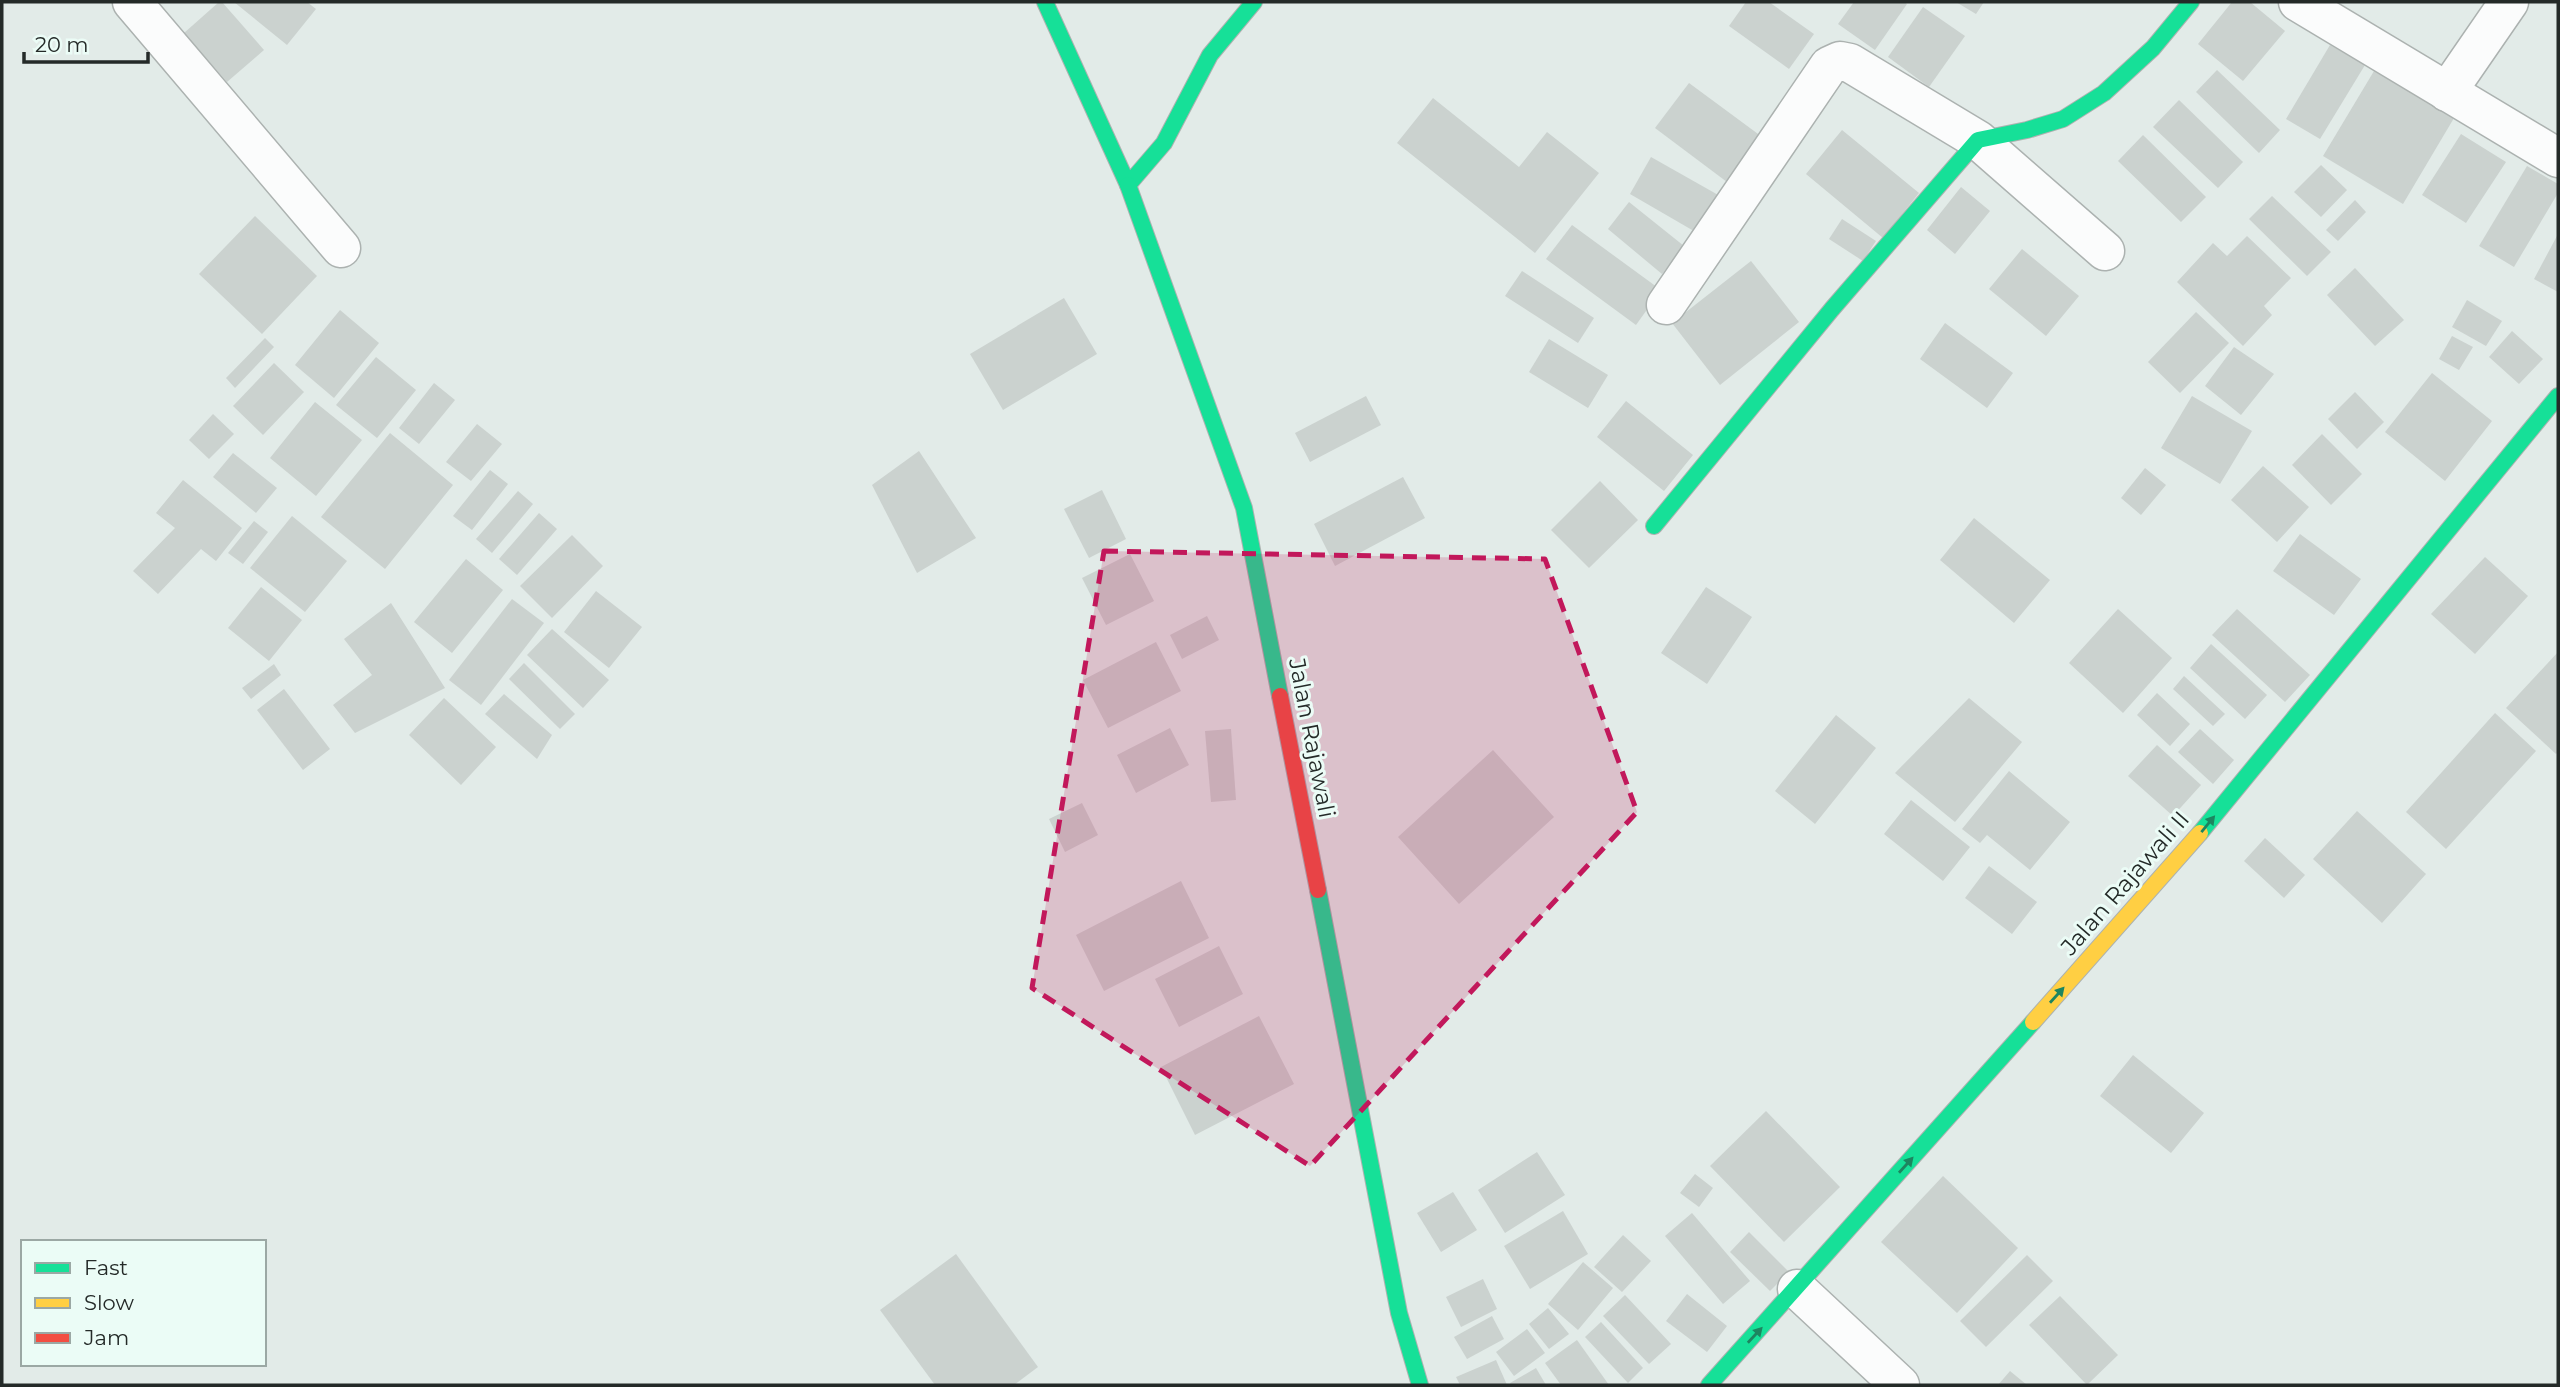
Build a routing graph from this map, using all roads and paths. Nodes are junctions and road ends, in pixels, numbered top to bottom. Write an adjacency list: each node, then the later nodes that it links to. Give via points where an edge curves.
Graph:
1 (132, 2): 11 (street)
2 (1045, 2): 10 (street, Jalan Rajawali)
3 (1254, 2): 10 (street, via 1210,55 1164,143)
4 (2192, 2): 8 (street, via 2153,48 2104,93 2063,119)
5 (2298, 2): 7 (street)
6 (2509, 2): 7 (street)
7 (2447, 92): 9 (street)
8 (1978, 140): 12 (street); 13 (street, via 1850,64 1840,61 1829,66); 15 (street)
9 (2558, 158)
10 (1128, 186): 17 (street, Jalan Rajawali, via 1244,508)
11 (341, 248)
12 (2105, 251)
13 (1666, 305)
14 (2558, 396): 16 (street, Jalan Rajawali II, one-way to 14, via 2199,834)
15 (1654, 526)
16 (1797, 1289): 20 (street, Jalan Rajawali II, one-way to 16); 21 (street)
17 (1399, 1313): 18 (street, Jalan Rajawali); 19 (street, Jalan Rajawali)
18 (1399, 1373)
19 (1420, 1385)
20 (1709, 1385)
21 (1900, 1385)

